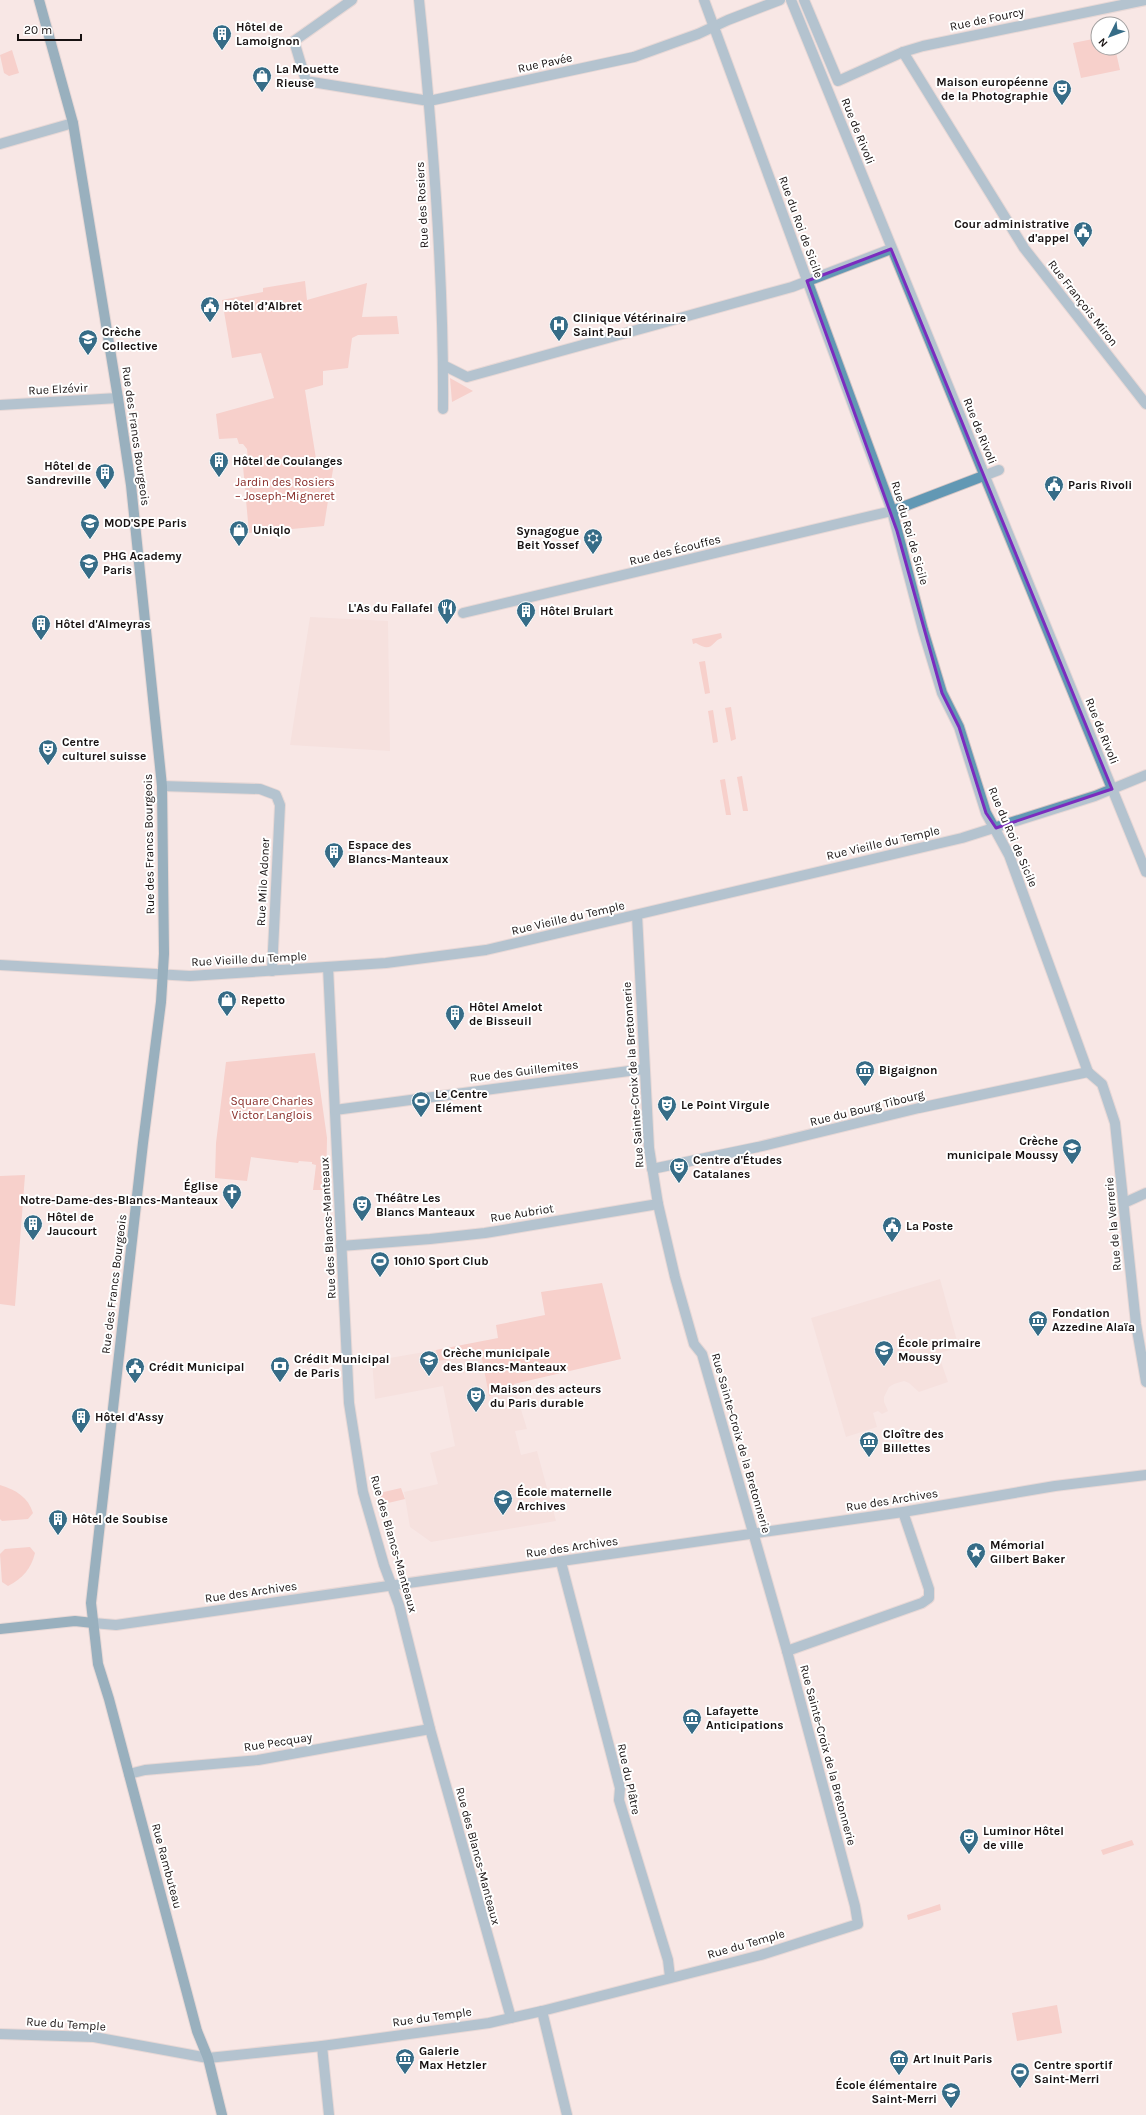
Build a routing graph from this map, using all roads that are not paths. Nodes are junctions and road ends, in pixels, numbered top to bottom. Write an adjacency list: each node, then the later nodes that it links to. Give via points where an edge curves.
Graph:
1 (39, 0): 12 (street, Rue des Francs Bourgeois)
2 (352, 0): 11 (street, Rue Pavée, via 294,41 306,81)
3 (419, 0): 11 (street, Rue des Rosiers)
4 (704, 0): 9 (street, Rue du Roi de Sicile)
5 (780, 0): 9 (street, Rue Pavée)
6 (791, 0): 14 (street, Rue de Rivoli)
7 (804, 0): 10 (street, Rue de Fourcy, via 838,81)
8 (1146, 0): 10 (street, Rue de Fourcy)
9 (714, 26): 11 (street, Rue Pavée, via 634,57); 15 (street, Rue du Roi de Sicile)
10 (902, 52): 18 (street, Rue François Miron, via 1024,248)
11 (429, 101): 16 (street, Rue des Rosiers)
12 (73, 123): 13 (street); 17 (street, Rue des Francs Bourgeois)
13 (0, 144)
14 (891, 249): 15 (street); 22 (street, Rue de Rivoli)
15 (807, 281): 16 (street, via 467,377); 23 (street, Rue du Roi de Sicile)
16 (443, 365): 20 (street, Rue des Rosiers)
17 (118, 398): 19 (street, Rue Elzévir); 26 (street, Rue des Francs Bourgeois, via 132,493)
18 (1146, 404)
19 (0, 405)
20 (443, 409)
21 (999, 470): 22 (street)
22 (984, 476): 23 (street, Rue des Écouffes); 27 (street, Rue de Rivoli)
23 (892, 511): 24 (street, Rue des Écouffes); 28 (street, Rue du Roi de Sicile, via 942,693 959,727 986,813)
24 (463, 613)
25 (1146, 775): 27 (street, Rue Vieille du Temple)
26 (162, 786): 33 (street, Rue Milo Adoner, via 260,789 276,795 280,805); 34 (street, Rue des Francs Bourgeois)
27 (1112, 789): 28 (street, Rue Vieille du Temple); 29 (street, Rue de Rivoli)
28 (996, 828): 30 (street, Rue Vieille du Temple); 36 (street, Rue du Roi de Sicile, via 1009,855)
29 (1146, 872)
30 (637, 915): 32 (street, Rue Vieille du Temple, via 486,950 386,963); 35 (street, Rue Sainte-Croix de la Bretonnerie)
31 (0, 965): 34 (street, Rue Vieille du Temple)
32 (328, 967): 33 (street, Rue Vieille du Temple); 37 (street, Rue des Blancs-Manteaux)
33 (272, 971): 34 (street, Rue Vieille du Temple)
34 (163, 975): 49 (street, Rue des Francs Bourgeois, via 98,1534 91,1603)
35 (644, 1069): 37 (street, Rue des Guillemites); 38 (street, Rue Sainte-Croix de la Bretonnerie)
36 (1088, 1072): 38 (street, Rue du Bourg Tibourg, via 919,1108 758,1148); 40 (street, Rue de la Verrerie, via 1102,1084 1115,1123)
37 (335, 1110): 42 (street, Rue des Blancs-Manteaux)
38 (652, 1169): 41 (street, Rue Sainte-Croix de la Bretonnerie)
39 (1146, 1193): 40 (street)
40 (1124, 1203): 43 (street, Rue de la Verrerie, via 1136,1324)
41 (658, 1204): 42 (street, Rue Aubriot, via 485,1232); 46 (street, Rue Sainte-Croix de la Bretonnerie, via 694,1344 702,1354)
42 (341, 1246): 48 (street, Rue des Blancs-Manteaux, via 349,1403 363,1492)
43 (1146, 1382)
44 (1146, 1475): 45 (street, Rue des Archives, via 1055,1486)
45 (903, 1512): 46 (street, Rue des Archives); 51 (street, via 929,1589 929,1598 922,1603)
46 (754, 1533): 47 (street, Rue des Archives); 51 (street, Rue Sainte-Croix de la Bretonnerie)
47 (561, 1562): 48 (street, Rue des Archives); 55 (street, Rue du Plâtre, via 620,1788 619,1800 668,1960)
48 (391, 1586): 49 (street, Rue des Archives, via 116,1625); 52 (street, Rue des Blancs-Manteaux)
49 (93, 1623): 50 (street, Rue des Archives, via 75,1621); 53 (street, Rue Rambuteau, via 98,1664)
50 (0, 1630)
51 (787, 1651): 54 (street, Rue Sainte-Croix de la Bretonnerie)
52 (430, 1729): 53 (street, Rue Pecquay, via 258,1760 145,1770); 57 (street, Rue des Blancs-Manteaux)
53 (129, 1774): 60 (street, Rue Rambuteau, via 197,2031)
54 (858, 1924): 55 (street, Rue du Temple, via 761,1955)
55 (670, 1977): 56 (street, Rue du Temple)
56 (542, 2011): 57 (street, Rue du Temple); 63 (street)
57 (511, 2018): 59 (street, Rue du Temple)
58 (0, 2034): 60 (street, Rue du Temple, via 94,2037)
59 (322, 2046): 60 (street, Rue du Temple); 62 (street)
60 (208, 2058): 61 (street, Rue Rambuteau)
61 (222, 2115)
62 (329, 2115)
63 (567, 2115)

